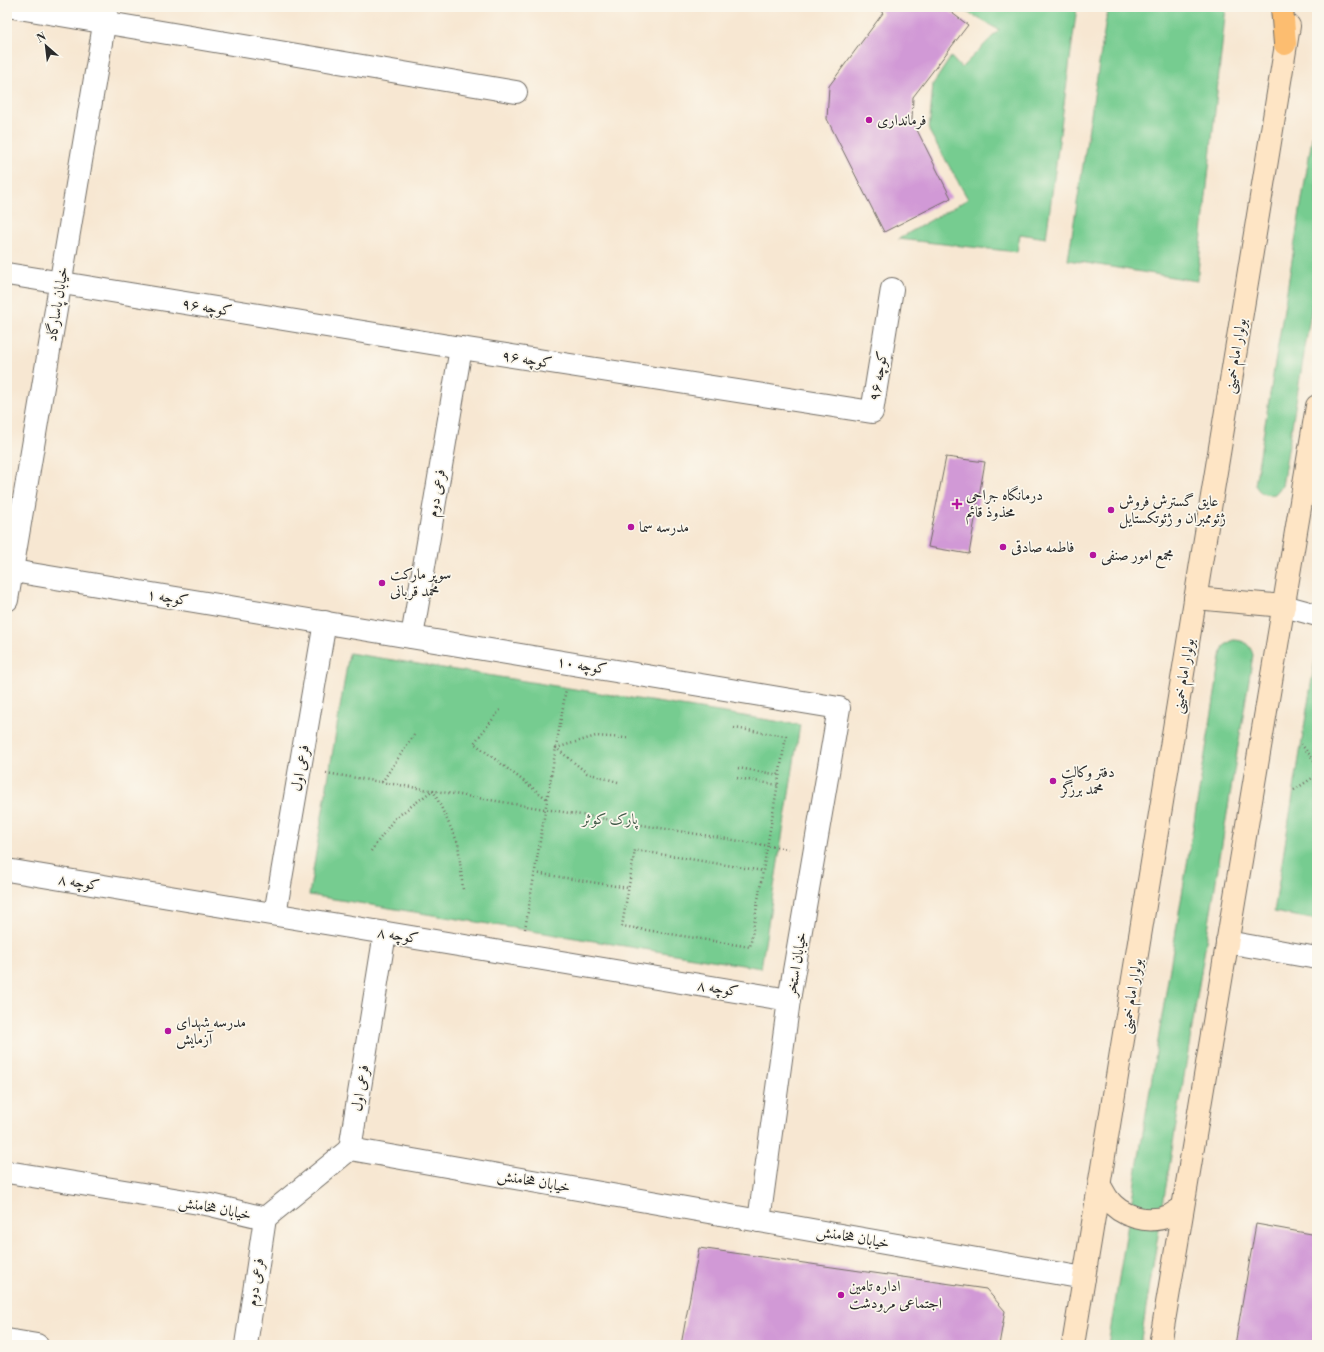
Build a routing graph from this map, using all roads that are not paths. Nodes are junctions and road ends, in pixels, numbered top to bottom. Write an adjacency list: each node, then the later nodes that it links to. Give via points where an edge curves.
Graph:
1 (13, 7): 4 (street)
2 (1282, 7): 5 (main road)
3 (1293, 7): 5 (main road, بولوار امام خمینی)
4 (106, 15): 6 (street); 8 (street, خیابان پاسارگاد)
5 (1285, 44): 13 (main road, بولوار امام خمینی)
6 (516, 92)
7 (7, 274): 8 (street, کوچه ۹۶)
8 (60, 282): 10 (street, کوچه ۹۶); 12 (street, خیابان پاسارگاد)
9 (892, 288): 10 (street, کوچه ۹۶, via 872,412)
10 (461, 348): 18 (street, فرعی دوم)
11 (1317, 406): 15 (main road)
12 (10, 570): 14 (street, خیابان پاسارگاد); 17 (street, کوچه ۱)
13 (1195, 598): 15 (main road); 28 (main road, بولوار امام خمینی)
14 (7, 600)
15 (1284, 606): 16 (street); 23 (main road)
16 (1317, 615)
17 (325, 622): 18 (street, کوچه ۱۰); 21 (street, فرعی اول)
18 (412, 637): 19 (street, کوچه ۱۰)
19 (839, 708): 25 (street, خیابان استخر)
20 (7, 870): 21 (street, کوچه ۸)
21 (275, 914): 22 (street, کوچه ۸)
22 (385, 933): 25 (street, کوچه ۸); 26 (street, فرعی اول)
23 (1227, 942): 24 (street); 29 (main road)
24 (1317, 958)
25 (789, 1000): 31 (street, خیابان استخر)
26 (350, 1149): 30 (street, خیابان هخامنش); 31 (street, خیابان هخامنش)
27 (7, 1172): 30 (street, خیابان هخامنش, via 211,1205)
28 (1100, 1186): 29 (main road, via 1108,1200 1121,1211 1136,1218 1168,1216); 32 (main road, بولوار امام خمینی)
29 (1182, 1208): 37 (main road)
30 (265, 1218): 35 (street, فرعی دوم)
31 (759, 1221): 32 (street, خیابان هخامنش)
32 (1084, 1278): 36 (main road, بولوار امام خمینی)
33 (7, 1340): 34 (street)
34 (37, 1345)
35 (246, 1345)
36 (1073, 1345)
37 (1160, 1345)

